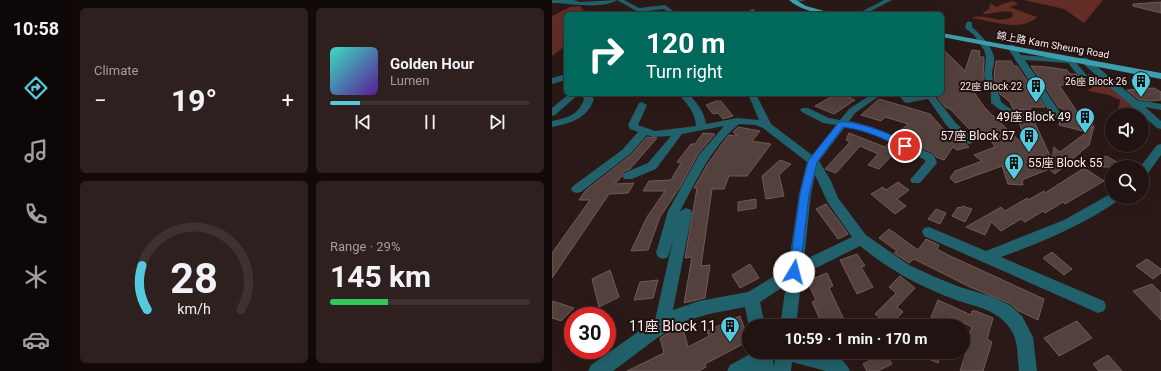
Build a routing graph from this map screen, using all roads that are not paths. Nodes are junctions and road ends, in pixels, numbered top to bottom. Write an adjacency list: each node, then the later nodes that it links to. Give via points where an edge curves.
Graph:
1 (614, 0): 6 (street, via 588,4)
2 (620, 0): 7 (street, via 635,9 665,7)
3 (792, 0): 4 (street); 8 (main road, via 804,7)
4 (803, 0)
5 (890, 0): 9 (street)
6 (552, 1)
7 (671, 12)
8 (824, 12)
9 (864, 12)
10 (969, 23): 12 (street, via 968,28)
11 (944, 35): 12 (main road, 錦上路 Kam Sheung Road)
12 (982, 42): 13 (main road, 錦上路 Kam Sheung Road); 14 (street, via 990,57 988,76 995,92 996,103 1010,113 1050,116 1056,114)
13 (1011, 47): 14 (street); 15 (main road, 錦上路 Kam Sheung Road)
14 (1020, 57): 18 (street, via 1070,61)
15 (1084, 60): 16 (main road, 錦上路 Kam Sheung Road); 28 (street)
16 (1161, 76)
17 (564, 78): 19 (street)
18 (1085, 78)
19 (552, 80)
20 (573, 96): 32 (street)
21 (587, 96): 34 (street, via 588,105 579,116)
22 (684, 96): 38 (street, via 698,110)
23 (753, 96): 36 (street)
24 (875, 96): 35 (street, via 859,105)
25 (904, 96): 26 (street, via 907,100)
26 (930, 96)
27 (930, 96): 41 (street, via 951,124)
28 (1135, 103): 30 (street); 37 (street)
29 (642, 105): 39 (street, via 633,125)
30 (1161, 107)
31 (805, 110): 35 (street, via 826,121)
32 (552, 113)
33 (737, 121): 36 (street, via 758,122); 38 (street); 52 (street, via 726,130 703,158 674,211)
34 (552, 124)
35 (841, 124): 43 (street); 46 (street, via 860,126 876,132 930,158 928,168)
36 (766, 126): 43 (street)
37 (1161, 126)
38 (701, 128): 40 (street)
39 (645, 131): 40 (street, via 654,134); 47 (street, via 626,152)
40 (678, 133): 45 (street, via 652,166)
41 (970, 141)
42 (1161, 147): 44 (street)
43 (812, 161): 51 (street, via 825,181 832,200); 54 (street)
44 (1149, 163)
45 (628, 176)
46 (916, 180)
47 (577, 189)
48 (1105, 204): 53 (street, via 1058,230)
49 (686, 213): 59 (street)
50 (929, 232): 53 (street)
51 (861, 238): 54 (street); 67 (street, via 898,265 930,282 1004,310 1016,322 1024,337)
52 (663, 253)
53 (986, 257): 56 (street)
54 (794, 272): 55 (street); 58 (street)
55 (751, 298): 57 (street); 59 (street, via 697,310)
56 (1098, 306)
57 (756, 319)
58 (789, 319)
59 (662, 325): 63 (street)
60 (785, 359): 65 (street)
61 (816, 359): 66 (street, via 829,362)
62 (764, 360): 64 (street)
63 (597, 371)
64 (736, 371)
65 (782, 371)
66 (841, 371)
67 (1028, 371)

